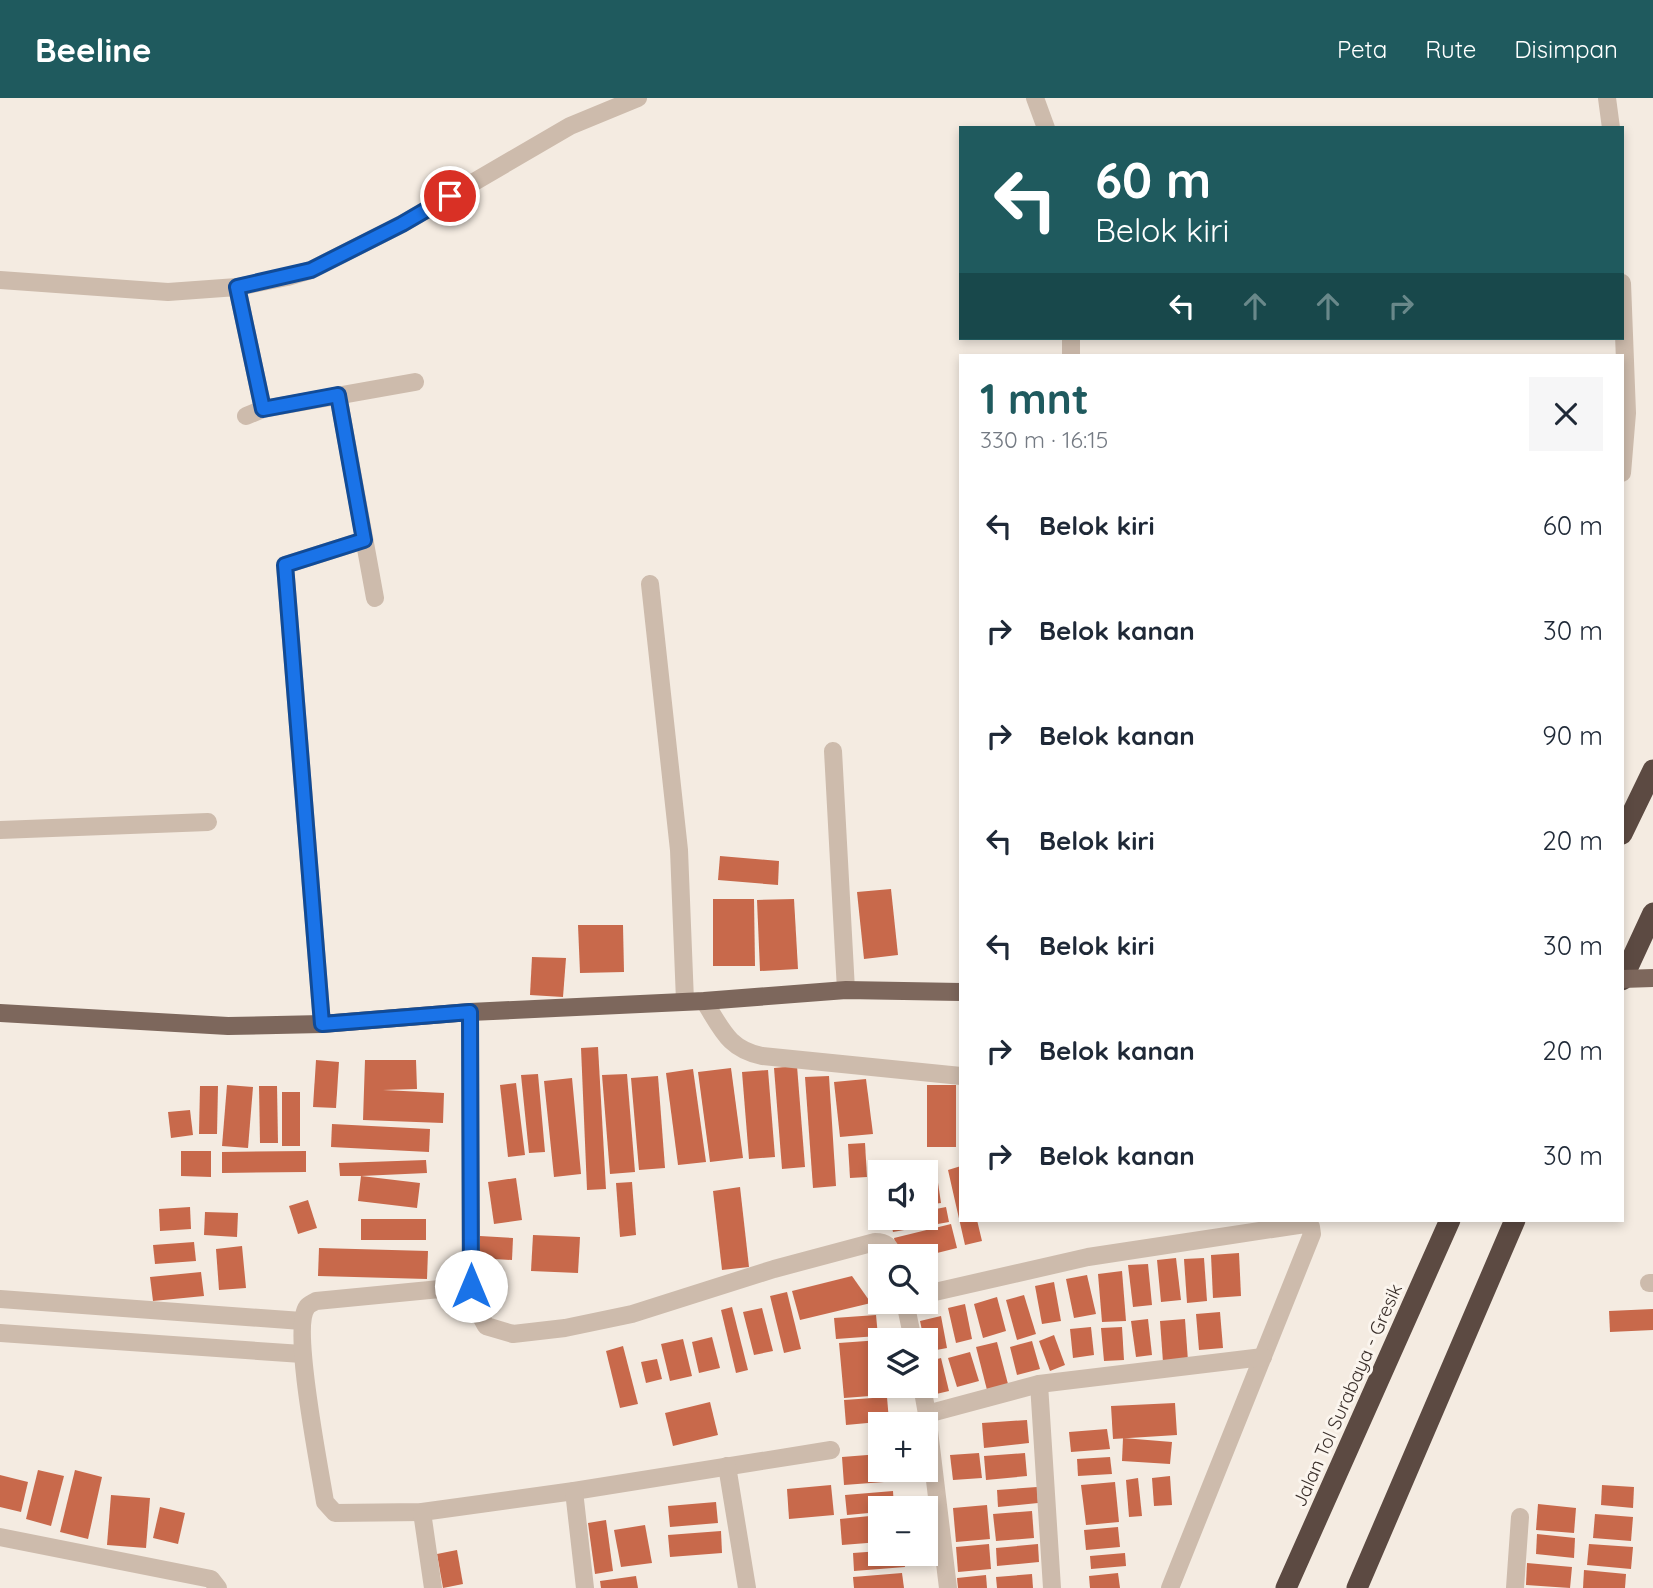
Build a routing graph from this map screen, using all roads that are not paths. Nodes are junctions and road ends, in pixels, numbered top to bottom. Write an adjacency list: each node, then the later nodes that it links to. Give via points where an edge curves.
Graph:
1 (638, 98): 7 (street, via 569,125 402,224 311,270)
2 (1035, 98): 4 (street)
3 (1607, 98): 5 (street)
4 (1045, 126)
5 (1611, 126)
6 (0, 280): 7 (street, via 168,292)
7 (237, 287): 10 (street, via 255,412)
8 (1624, 335): 11 (street)
9 (415, 382): 10 (street)
10 (338, 395): 12 (street)
11 (1624, 449)
12 (364, 540): 14 (street); 30 (street, via 285,565)
13 (650, 584): 26 (street, via 679,850)
14 (375, 598)
15 (833, 751): 24 (street)
16 (1653, 770): 19 (highway)
17 (208, 822): 18 (street)
18 (0, 830)
19 (1624, 830)
20 (1653, 913): 21 (highway)
21 (1624, 975)
22 (1653, 978): 23 (main road, bridge)
23 (1624, 979)
24 (846, 990): 25 (main road); 27 (main road)
25 (959, 992)
26 (685, 1001): 27 (main road); 28 (main road)
27 (704, 1001): 31 (street, via 727,1037 744,1052)
28 (470, 1012): 30 (main road); 35 (street)
29 (0, 1013): 30 (main road, via 228,1026)
30 (322, 1024)
31 (959, 1076)
32 (1449, 1222): 60 (highway, Jalan Tol Surabaya - Gresik)
33 (1514, 1222): 61 (highway)
34 (885, 1244): 35 (street, via 875,1242 774,1269 632,1314 513,1334 486,1326)
35 (471, 1286): 39 (street, via 316,1301 306,1307)
36 (938, 1291): 43 (street, via 1088,1257 1305,1224 1312,1234)
37 (0, 1299): 38 (street)
38 (145, 1309): 39 (street); 41 (street)
39 (302, 1321): 42 (street)
40 (0, 1333): 41 (street)
41 (145, 1342): 42 (street)
42 (302, 1354): 50 (street, via 329,1508 335,1513)
43 (1263, 1357): 44 (street); 59 (street)
44 (1040, 1384): 45 (street); 58 (street)
45 (935, 1412)
46 (831, 1450): 47 (street)
47 (727, 1466): 49 (street); 56 (street)
48 (935, 1482): 57 (street)
49 (573, 1491): 50 (street); 55 (street)
50 (422, 1512): 54 (street)
51 (1520, 1517): 62 (street)
52 (0, 1537): 53 (street, via 211,1579)
53 (218, 1588)
54 (433, 1588)
55 (585, 1588)
56 (747, 1588)
57 (948, 1588)
58 (1052, 1588)
59 (1170, 1588)
60 (1286, 1588)
61 (1357, 1588)
62 (1515, 1588)

